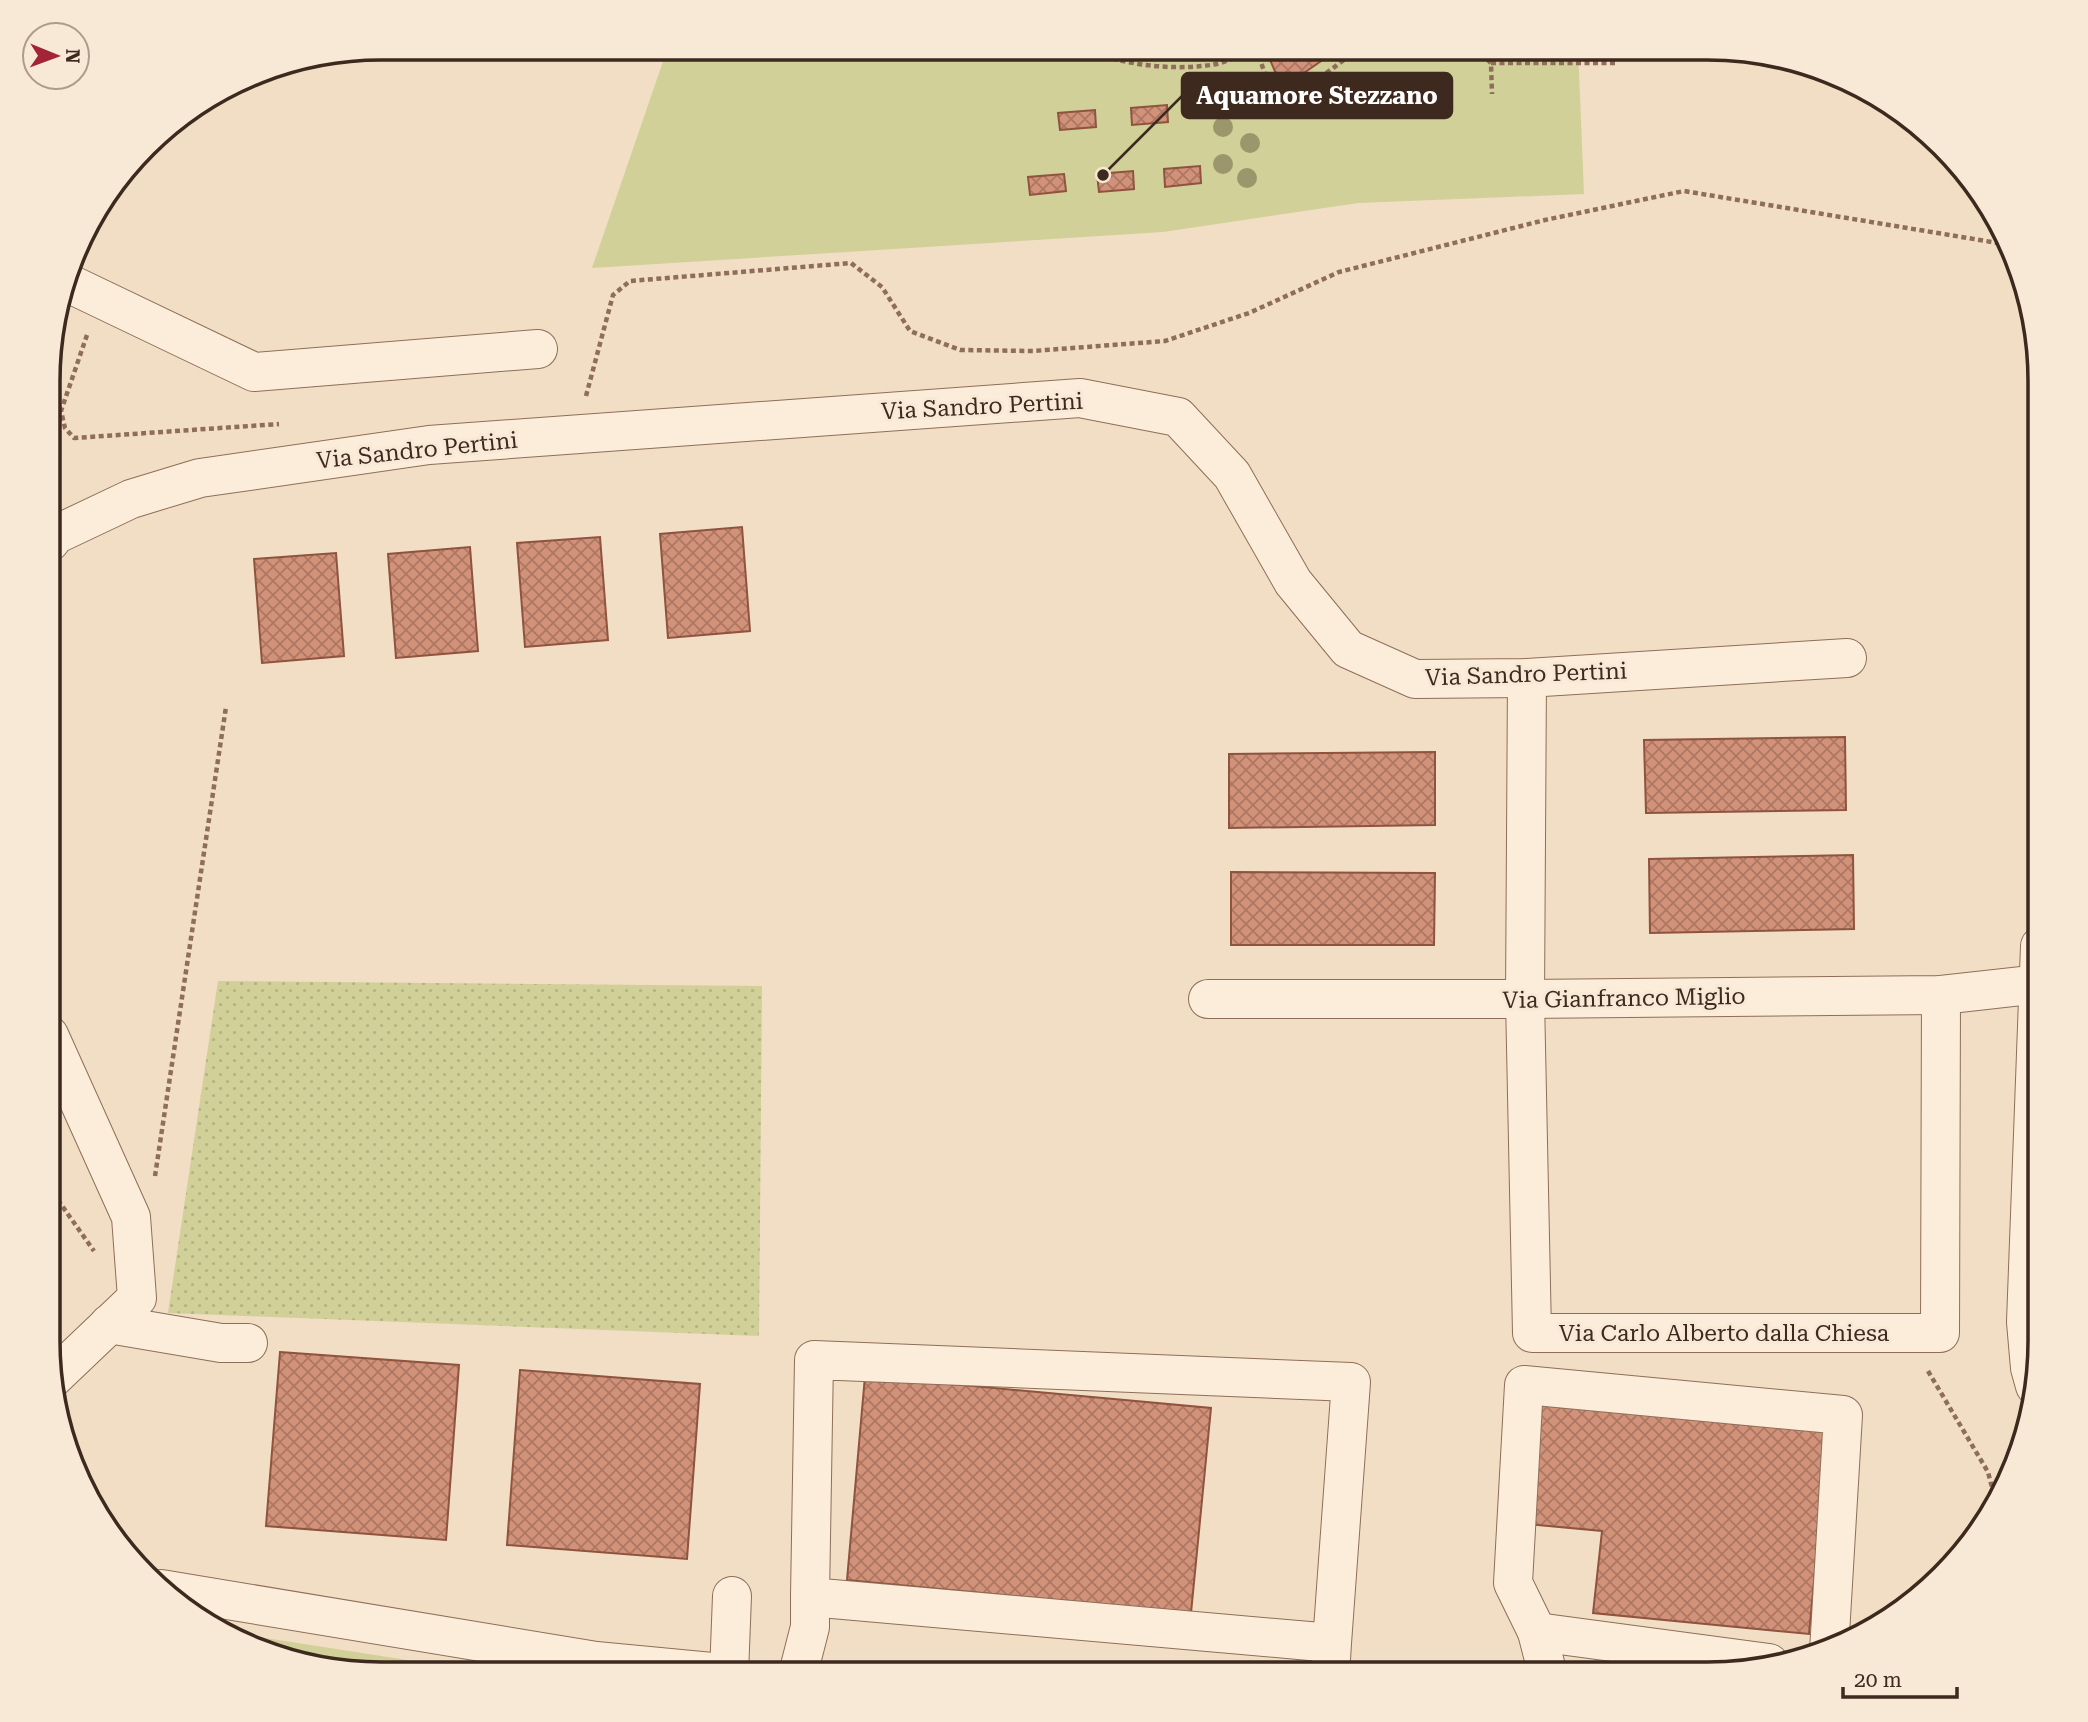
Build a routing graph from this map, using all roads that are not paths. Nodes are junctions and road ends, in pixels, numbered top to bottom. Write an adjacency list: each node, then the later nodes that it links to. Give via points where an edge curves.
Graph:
1 (74, 286): 2 (street, via 254,372)
2 (538, 349)
3 (60, 533): 5 (street, Via Sandro Pertini, via 131,499 200,478 429,445 1080,398 1178,417 1233,475 1293,582 1349,649 1415,679)
4 (1847, 658): 5 (street, Via Sandro Pertini)
5 (1527, 678): 9 (street, Via Carlo Alberto dalla Chiesa)
6 (2028, 985): 7 (street, Via Gianfranco Miglio)
7 (1941, 995): 9 (street, Via Gianfranco Miglio); 9 (street, Via Carlo Alberto dalla Chiesa, via 1940,1333 1532,1333)
8 (1208, 999): 9 (street, Via Gianfranco Miglio)
9 (1525, 999)
10 (60, 1059): 12 (street, via 131,1217 137,1298)
11 (2028, 1274): 14 (street)
12 (109, 1324): 13 (street, via 221,1343); 15 (street)
13 (248, 1343)
14 (2028, 1345)
15 (61, 1371)
16 (179, 1591): 23 (street)
17 (732, 1596): 24 (street)
18 (810, 1597): 21 (street); 21 (street, via 814,1360 1351,1382); 25 (street, via 810,1627)
19 (1537, 1632): 20 (street, via 1513,1583 1524,1385 1843,1415); 22 (street); 26 (street)
20 (1830, 1638)
21 (1331, 1659)
22 (1748, 1660)
23 (564, 1662)
24 (731, 1662)
25 (801, 1662)
26 (1545, 1662)

